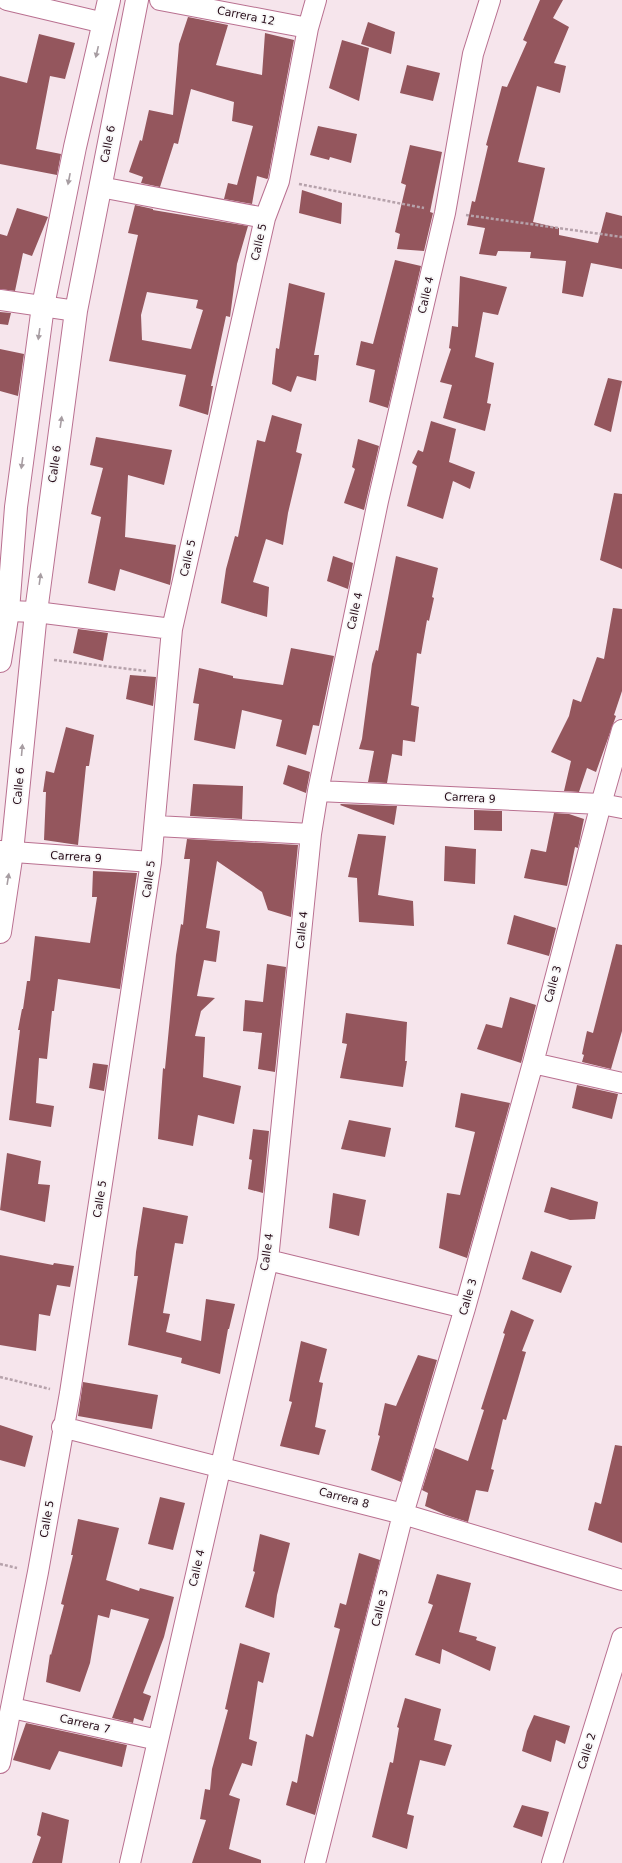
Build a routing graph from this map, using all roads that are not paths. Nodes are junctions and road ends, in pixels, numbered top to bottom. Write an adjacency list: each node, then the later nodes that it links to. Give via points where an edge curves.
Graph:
1 (7, 0): 7 (street)
2 (108, 0): 7 (street)
3 (137, 0): 9 (street, Calle 6)
4 (160, 0): 8 (street, Carrera 12)
5 (316, 0): 8 (street, Calle 5)
6 (490, 0): 19 (street, Calle 4, via 473,54 445,212 378,501)
7 (104, 23): 12 (street, one-way to 12, via 75,147)
8 (308, 28): 10 (street, Calle 5, via 284,159)
9 (100, 187): 10 (street); 13 (street, Calle 6)
10 (265, 218): 16 (street, Calle 5)
11 (0, 300): 12 (street)
12 (43, 306): 13 (street); 14 (street, one-way to 14, via 16,507)
13 (76, 310): 15 (street, Calle 6, one-way to 13)
14 (8, 611): 15 (street); 17 (street)
15 (36, 612): 16 (street); 24 (street, Calle 6, one-way to 15)
16 (172, 629): 22 (street, Calle 5)
17 (0, 661)
18 (622, 730): 20 (street, Calle 3)
19 (318, 791): 20 (street, Carrera 9); 23 (street, Calle 4)
20 (600, 804): 21 (street, Carrera 9); 27 (street, Calle 3)
21 (622, 808)
22 (156, 826): 23 (street); 25 (street, Calle 5)
23 (312, 834): 29 (street, Calle 4)
24 (6, 852): 25 (street, Carrera 9); 26 (street, Calle 6, one-way to 24)
25 (152, 862): 31 (street, Calle 5, via 70,1394)
26 (0, 932)
27 (533, 1063): 28 (street); 30 (street, Calle 3)
28 (622, 1083)
29 (268, 1260): 30 (street); 32 (street, Calle 4)
30 (465, 1308): 33 (street, Calle 3)
31 (62, 1427): 32 (street, Carrera 8); 36 (street, Calle 5)
32 (220, 1466): 33 (street, Carrera 8); 37 (street, Calle 4)
33 (404, 1514): 34 (street, Carrera 8); 40 (street, Calle 3)
34 (622, 1580)
35 (622, 1638): 41 (street, Calle 2)
36 (12, 1708): 37 (street, Carrera 7); 38 (street, Calle 5)
37 (158, 1740): 39 (street, Calle 4)
38 (0, 1763)
39 (130, 1863)
40 (315, 1863)
41 (552, 1863)

